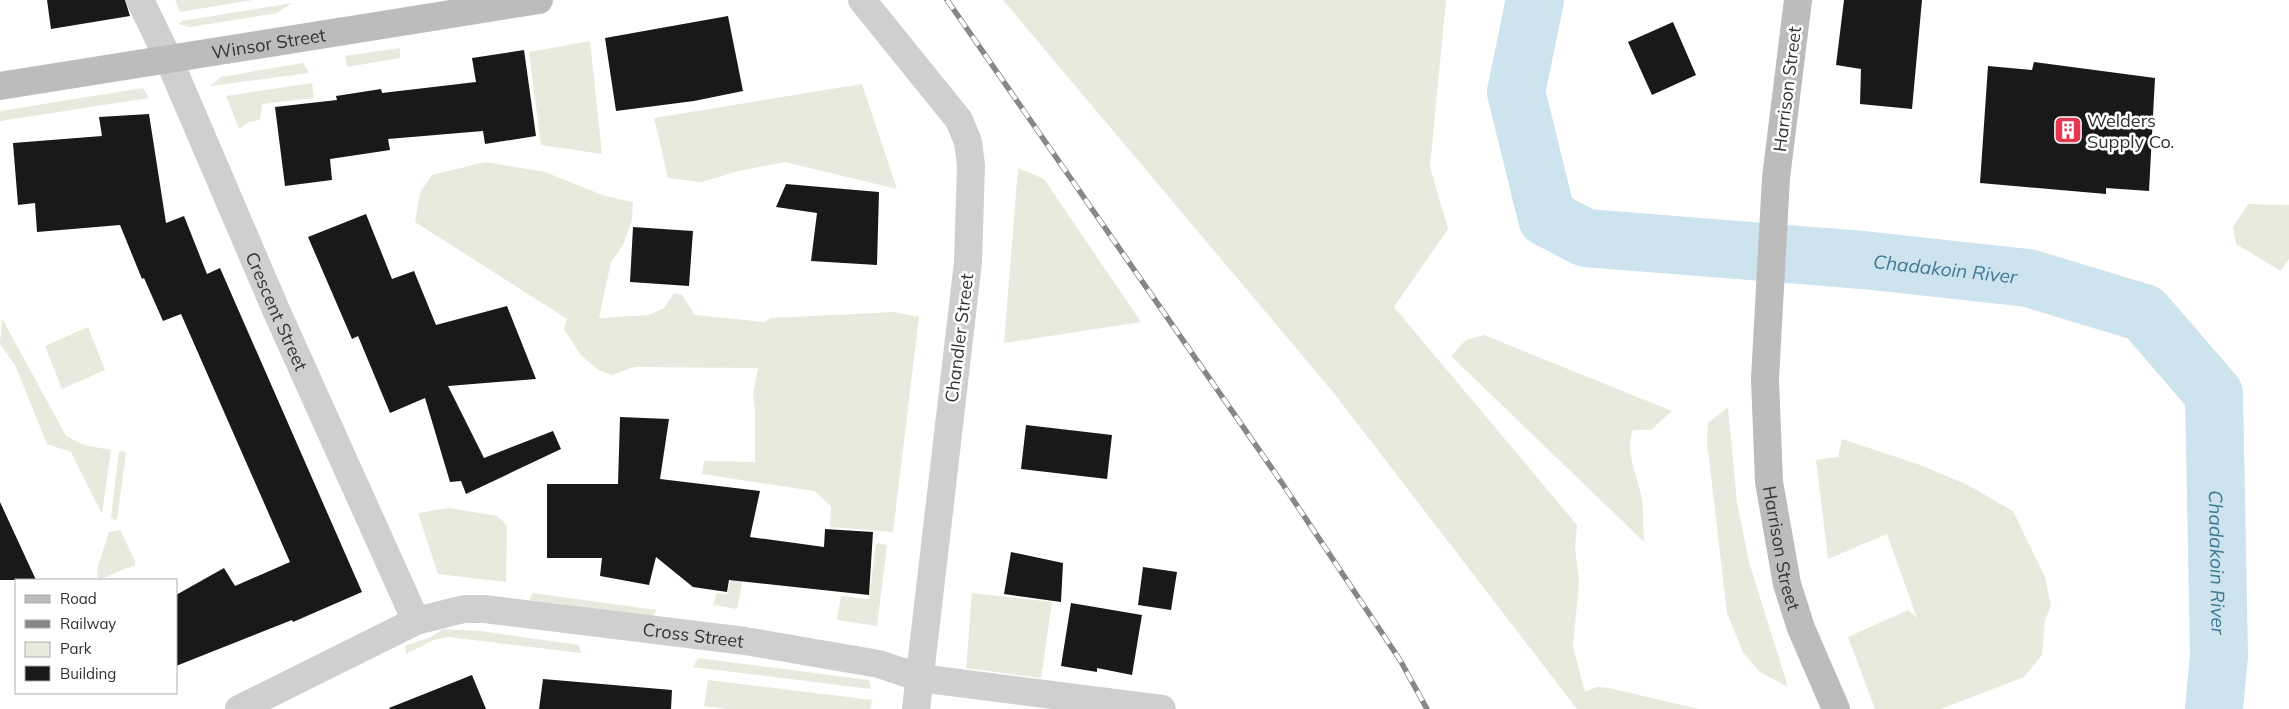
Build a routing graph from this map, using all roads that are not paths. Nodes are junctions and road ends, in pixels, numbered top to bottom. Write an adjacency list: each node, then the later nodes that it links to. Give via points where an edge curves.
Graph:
1 (140, 0): 6 (street, Crescent Street)
2 (538, 0): 5 (street, Winsor Street)
3 (862, 0): 9 (street, Chandler Street, via 959,120 968,142 971,165 968,262)
4 (1798, 0): 13 (street, Harrison Street, via 1776,178 1764,379 1769,482 1787,584)
5 (438, 8): 6 (street, Winsor Street, via 332,32)
6 (170, 60): 7 (street, Winsor Street); 8 (street, Crescent Street, via 276,310)
7 (0, 86)
8 (416, 621): 9 (street, Cross Street, via 464,609 485,609 746,641 878,664); 10 (street, Cross Street)
9 (920, 678): 11 (street, Chandler Street); 12 (street, Cross Street)
10 (239, 709)
11 (916, 709)
12 (1162, 709)
13 (1836, 709)

